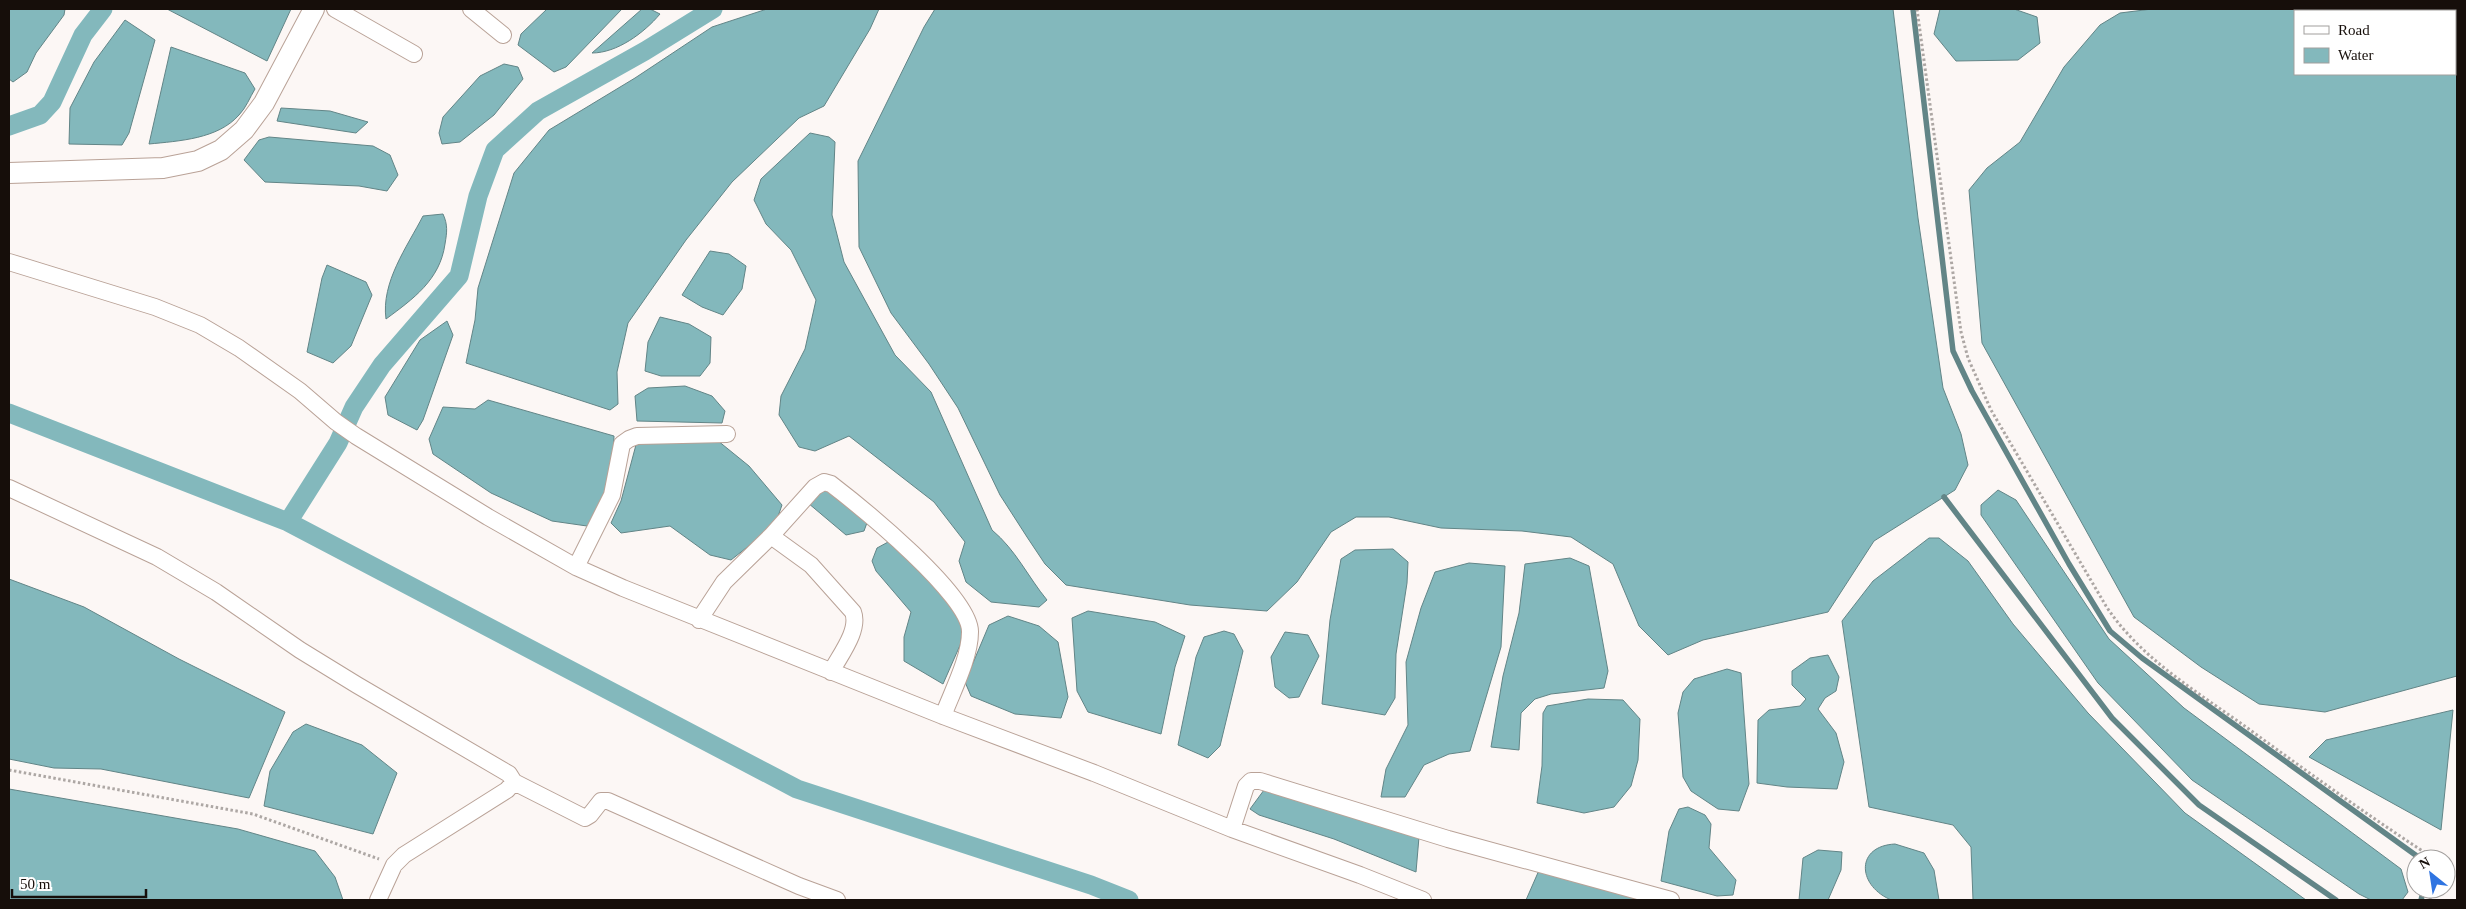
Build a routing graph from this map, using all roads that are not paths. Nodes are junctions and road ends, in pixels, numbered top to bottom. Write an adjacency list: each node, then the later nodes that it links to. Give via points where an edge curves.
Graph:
1 (314, 9): 6 (street, via 264,103 244,130 221,150 198,161 164,168)
2 (335, 9): 5 (street)
3 (471, 9): 4 (street)
4 (503, 35)
5 (414, 54)
6 (9, 173)
7 (9, 262): 11 (street, via 155,307 200,325 300,391 356,436)
8 (727, 434): 11 (street, via 628,438 622,444 612,495)
9 (9, 488): 15 (street, via 157,557 216,592 300,650 509,774)
10 (771, 536): 12 (street, via 724,582); 13 (street, via 811,565 854,612 853,630); 14 (street, via 815,487 824,482 831,484 896,539 936,579 966,617 971,632)
11 (576, 567): 12 (street)
12 (699, 620): 13 (street)
13 (831, 672): 14 (street)
14 (943, 716): 16 (street)
15 (514, 782): 17 (street, via 585,818 600,801 608,801); 18 (street, via 507,790 418,844 394,865)
16 (1232, 829): 20 (street); 21 (street, via 1246,786 1251,781 1260,781 1448,840)
17 (797, 893): 19 (street)
18 (378, 900)
19 (837, 900)
20 (1423, 900)
21 (1671, 900)

